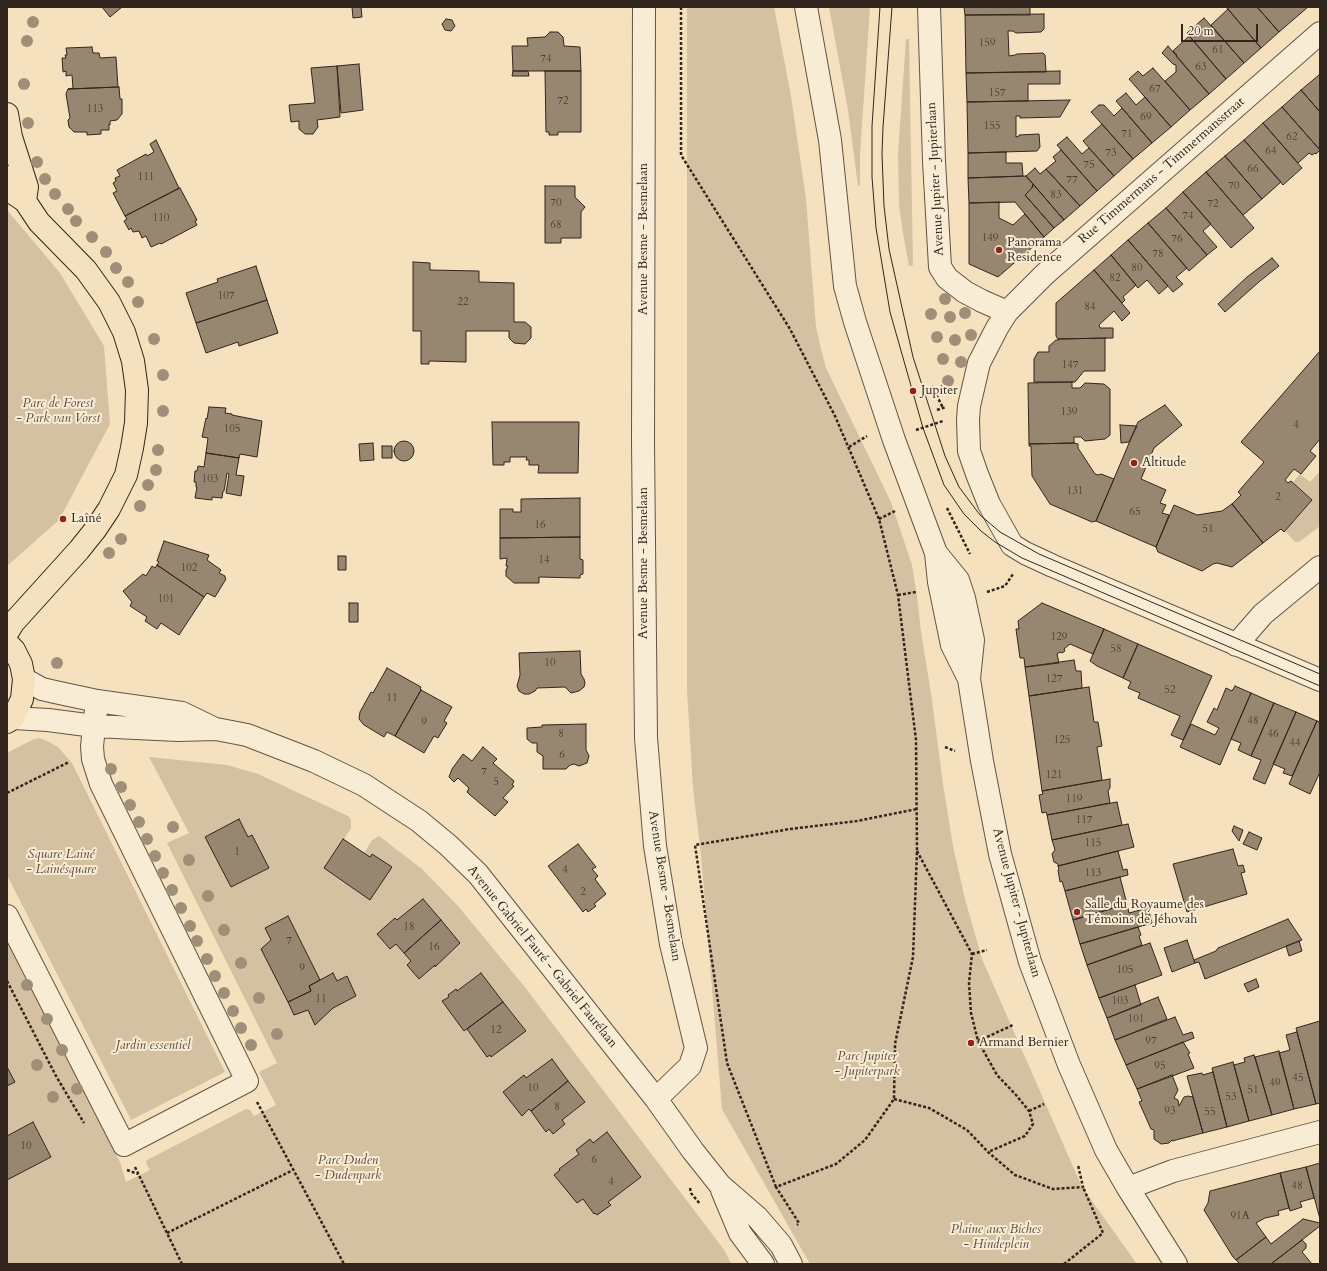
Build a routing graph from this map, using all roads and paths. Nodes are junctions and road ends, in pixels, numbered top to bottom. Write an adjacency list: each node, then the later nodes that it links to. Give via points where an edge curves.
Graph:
1 (644, 7): 43 (street, Avenue Besme - Besmelaan, via 643,450 646,738 656,846 670,936 696,1048 690,1066)
2 (681, 7): 15 (path, via 682,156 790,329)
3 (806, 7): 14 (street, via 830,140 845,286)
4 (929, 7): 9 (street, Avenue Jupiter - Jupiterlaan, via 940,267 947,278 965,292)
5 (1320, 33): 9 (street, Rue Timmermans - Timmermansstraat, via 1040,279)
6 (7, 114): 8 (main road, via 11,137 27,187)
7 (7, 177): 8 (main road, via 14,193)
8 (25, 201): 23 (main road, via 39,222 86,270 109,302 124,332 133,361 137,390 136,423 126,475 109,509 79,550 12,623)
9 (1007, 312): 12 (street, via 979,363)
10 (932, 386): 11 (path)
11 (943, 408)
12 (968, 420): 14 (path, via 941,422); 18 (street, via 969,451 977,474 989,504)
13 (867, 436): 15 (path)
14 (894, 440): 16 (street)
15 (849, 447): 17 (path)
16 (909, 506): 17 (path); 54 (street, Avenue Jupiter - Jupiterlaan, via 936,552 939,582 952,645 969,679 1000,854 1030,962 1106,1150)
17 (879, 519): 22 (path)
18 (1020, 562): 21 (path, via 1005,586); 25 (street)
19 (1320, 567): 25 (street, via 1264,614)
20 (922, 591): 22 (path)
21 (982, 594)
22 (898, 595): 34 (path, via 916,740)
23 (7, 633)
24 (7, 643): 26 (main road, via 21,664)
25 (1236, 645): 27 (street)
26 (24, 679): 28 (street, Avenue Gabriel Fauré - Gabriel Faurélaan, via 42,689); 29 (main road, via 22,699)
27 (1320, 680)
28 (97, 701): 30 (street); 31 (street, Avenue Gabriel Fauré - Gabriel Faurélaan, via 182,712)
29 (10, 720): 30 (street, Avenue Gabriel Fauré - Gabriel Faurélaan, via 48,720)
30 (94, 726): 31 (street, Avenue Gabriel Fauré - Gabriel Faurélaan); 41 (street, via 93,759 101,784)
31 (216, 729): 43 (street, Avenue Gabriel Fauré - Gabriel Faurélaan, via 247,735 314,761 364,785 419,821 448,845 483,880)
32 (74, 759): 33 (path)
33 (7, 793)
34 (917, 809): 35 (path); 52 (path, via 857,821 695,845 727,1062)
35 (917, 850): 38 (path); 42 (path, via 913,957 895,1044)
36 (7, 916): 47 (street)
37 (987, 950): 38 (path)
38 (972, 954): 40 (path, via 968,983 971,1013)
39 (1013, 1025): 40 (path)
40 (978, 1041): 45 (path, via 997,1075)
41 (247, 1081): 47 (street); 50 (path)
42 (894, 1098): 48 (path, via 929,1108 968,1130); 52 (path, via 866,1140 836,1164)
43 (656, 1099): 51 (street, Avenue Gabriel Fauré - Gabriel Faurélaan)
44 (1044, 1104): 45 (path)
45 (1029, 1111): 48 (path, via 1032,1124 1025,1136)
46 (1320, 1132): 54 (street, via 1173,1171)
47 (124, 1145): 56 (path)
48 (988, 1152): 53 (path, via 1015,1175 1053,1189)
49 (1078, 1165): 53 (path)
50 (293, 1170): 56 (path); 58 (path)
51 (720, 1185): 59 (street, Avenue Gabriel Fauré - Gabriel Faurélaan, via 740,1233); 60 (street, Avenue Gabriel Fauré - Gabriel Faurélaan, via 757,1217 781,1245)
52 (776, 1187): 55 (path, via 799,1223)
53 (1083, 1187): 61 (path, via 1103,1233)
54 (1128, 1188): 62 (street, Avenue Jupiter - Jupiterlaan)
55 (795, 1228)
56 (167, 1233): 57 (path)
57 (182, 1264)
58 (344, 1264)
59 (763, 1264)
60 (791, 1264)
61 (1064, 1264)
62 (1176, 1264)

